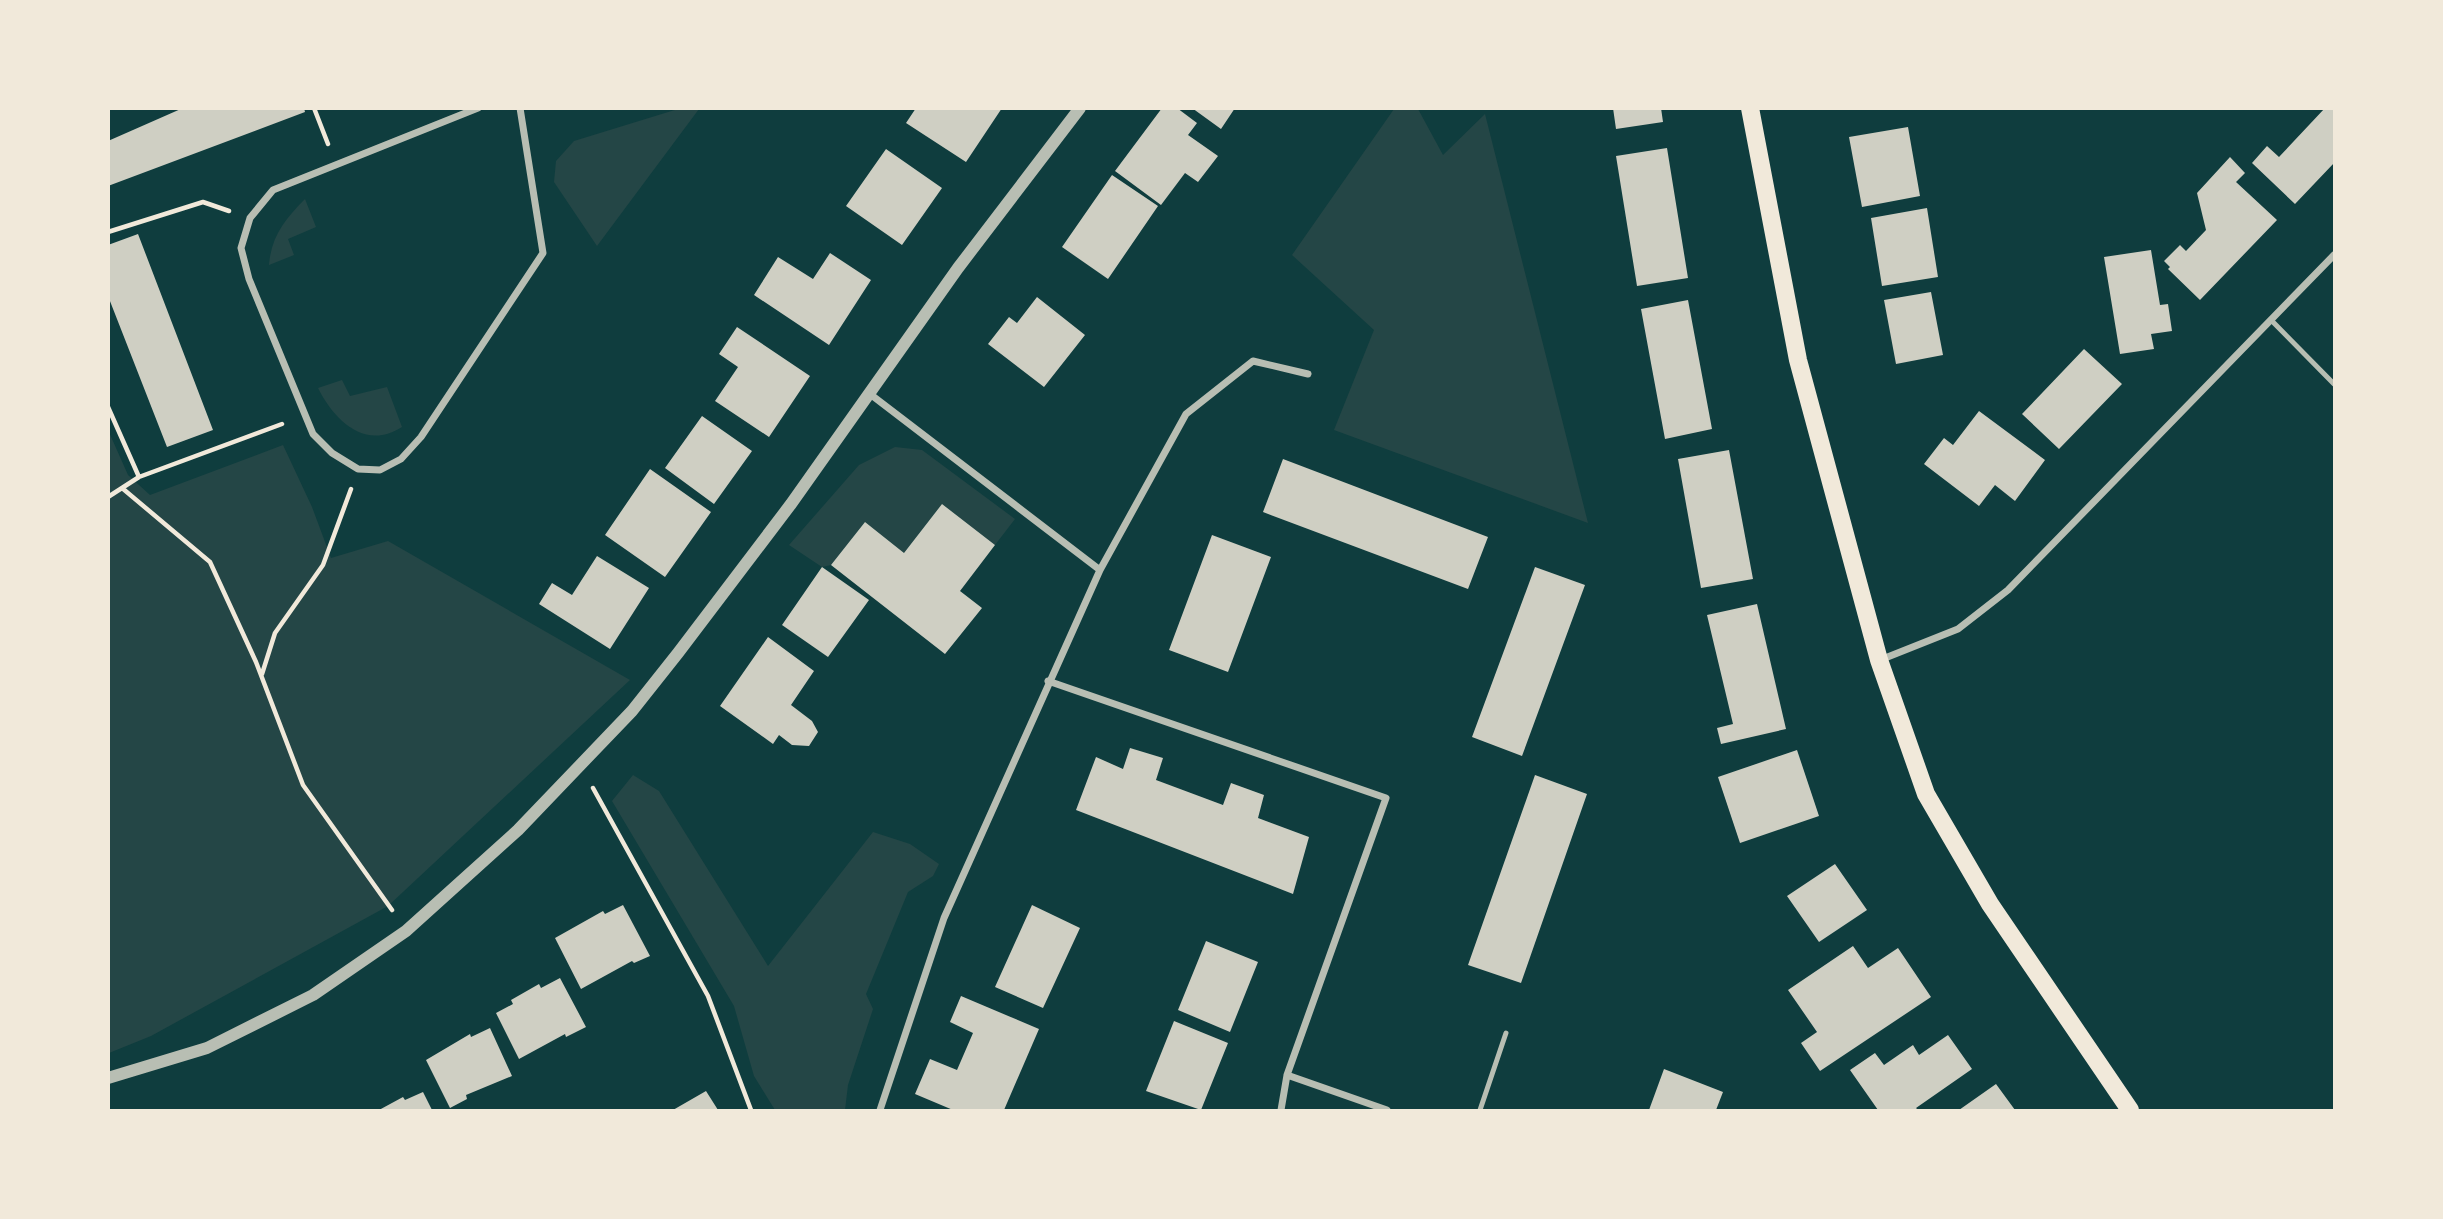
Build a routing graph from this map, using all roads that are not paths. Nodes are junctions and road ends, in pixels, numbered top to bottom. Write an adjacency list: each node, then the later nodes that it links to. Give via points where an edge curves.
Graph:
1 (478, 108): 2 (street, via 274,190 250,218 241,248 249,279 313,434 358,469 380,470 401,460 421,437 543,253)
2 (520, 108)
3 (1080, 108): 9 (street, via 958,268)
4 (1750, 108): 11 (main road, via 1798,360)
5 (2334, 255): 6 (street)
6 (2272, 321): 8 (lane); 11 (street, via 2008,590 1958,629)
7 (1308, 374): 10 (street, via 1253,361 1186,414)
8 (2334, 384)
9 (870, 394): 10 (street); 15 (street, via 632,711 518,830 406,931 313,995 259,1024 207,1048)
10 (1100, 570): 12 (street)
11 (1879, 660): 20 (main road, via 1926,794 1990,904)
12 (1048, 681): 14 (street, via 1386,798); 16 (street, via 944,918)
13 (1506, 1033): 19 (lane)
14 (1287, 1075): 17 (street); 18 (street)
15 (108, 1078)
16 (880, 1111)
17 (1282, 1111)
18 (1387, 1111)
19 (1480, 1111)
20 (2130, 1111)

